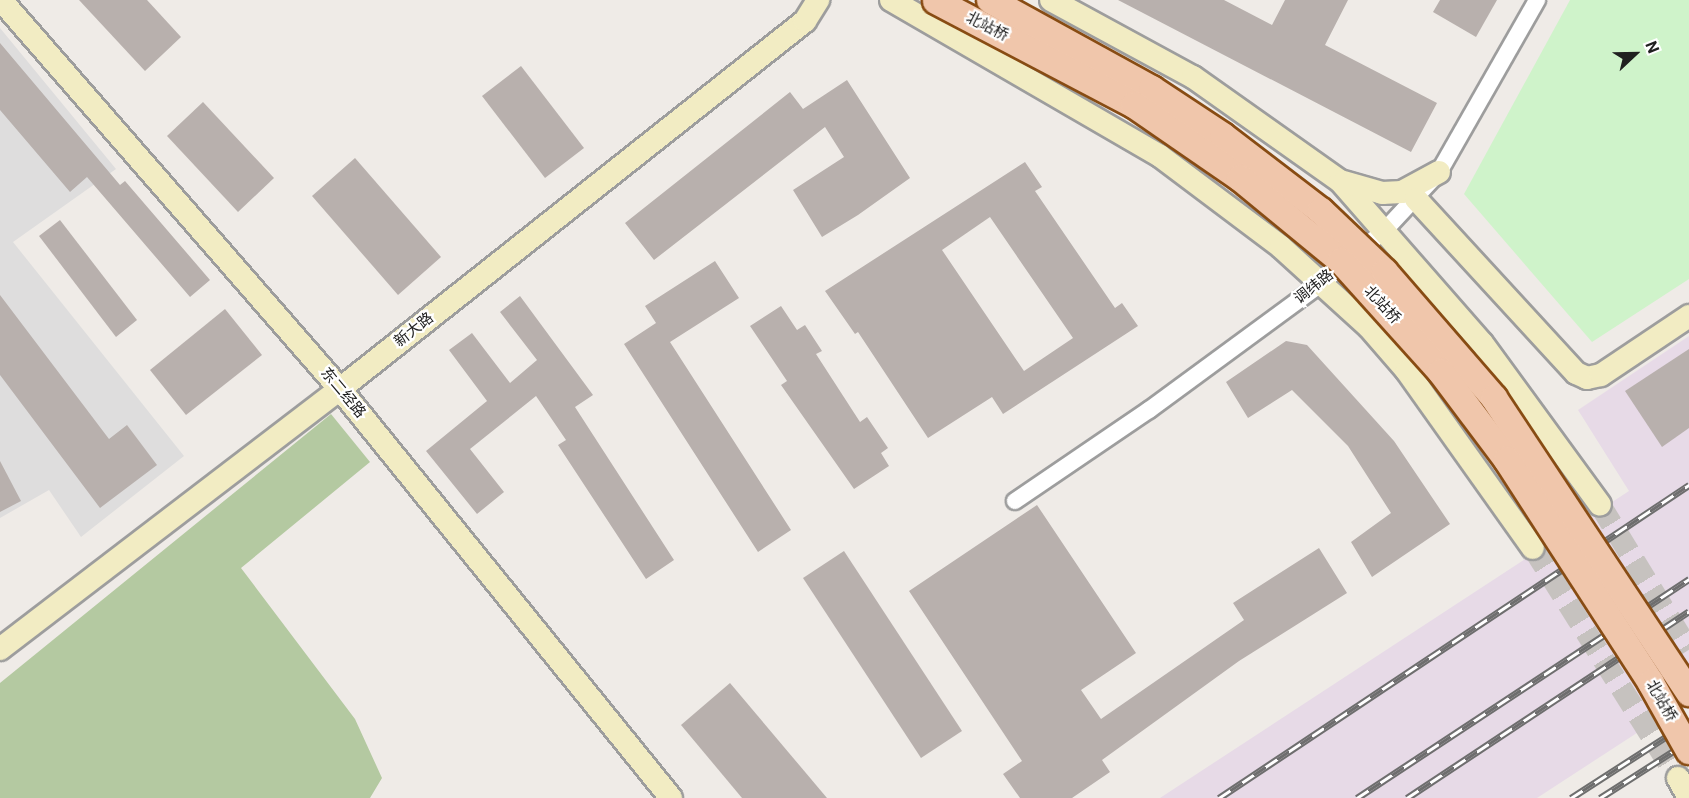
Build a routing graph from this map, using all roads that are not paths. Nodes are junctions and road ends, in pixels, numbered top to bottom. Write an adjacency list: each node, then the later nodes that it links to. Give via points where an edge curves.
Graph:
1 (1, 0): 14 (street, 东二经路)
2 (818, 0): 14 (street, 新大路, via 805,21)
3 (891, 0): 12 (street, via 1160,156)
4 (990, 0): 19 (main road, 北站桥, bridge, via 1152,89 1224,136 1321,211 1385,272 1500,406)
5 (1051, 0): 9 (street, via 1193,77)
6 (1537, 0): 8 (street, 调纬路)
7 (936, 1): 20 (main road, 北站桥, bridge, via 1134,105 1240,178 1341,261 1441,372 1507,460 1651,683)
8 (1439, 172): 9 (street, via 1402,192 1363,189); 10 (street, 调纬路)
9 (1340, 181): 11 (street)
10 (1416, 199): 11 (street, 调纬路); 13 (street, via 1576,373 1587,378 1601,375)
11 (1385, 230): 12 (street, 调纬路); 16 (street, via 1482,343)
12 (1322, 283): 15 (street, 调纬路); 17 (street, via 1407,371)
13 (1689, 316)
14 (340, 389): 18 (street, 新大路); 22 (street, 东二经路)
15 (1015, 501)
16 (1600, 505)
17 (1533, 548)
18 (0, 649)
19 (1689, 693)
20 (1689, 751)
21 (1678, 778): 23 (street)
22 (671, 798)
23 (1689, 798)

